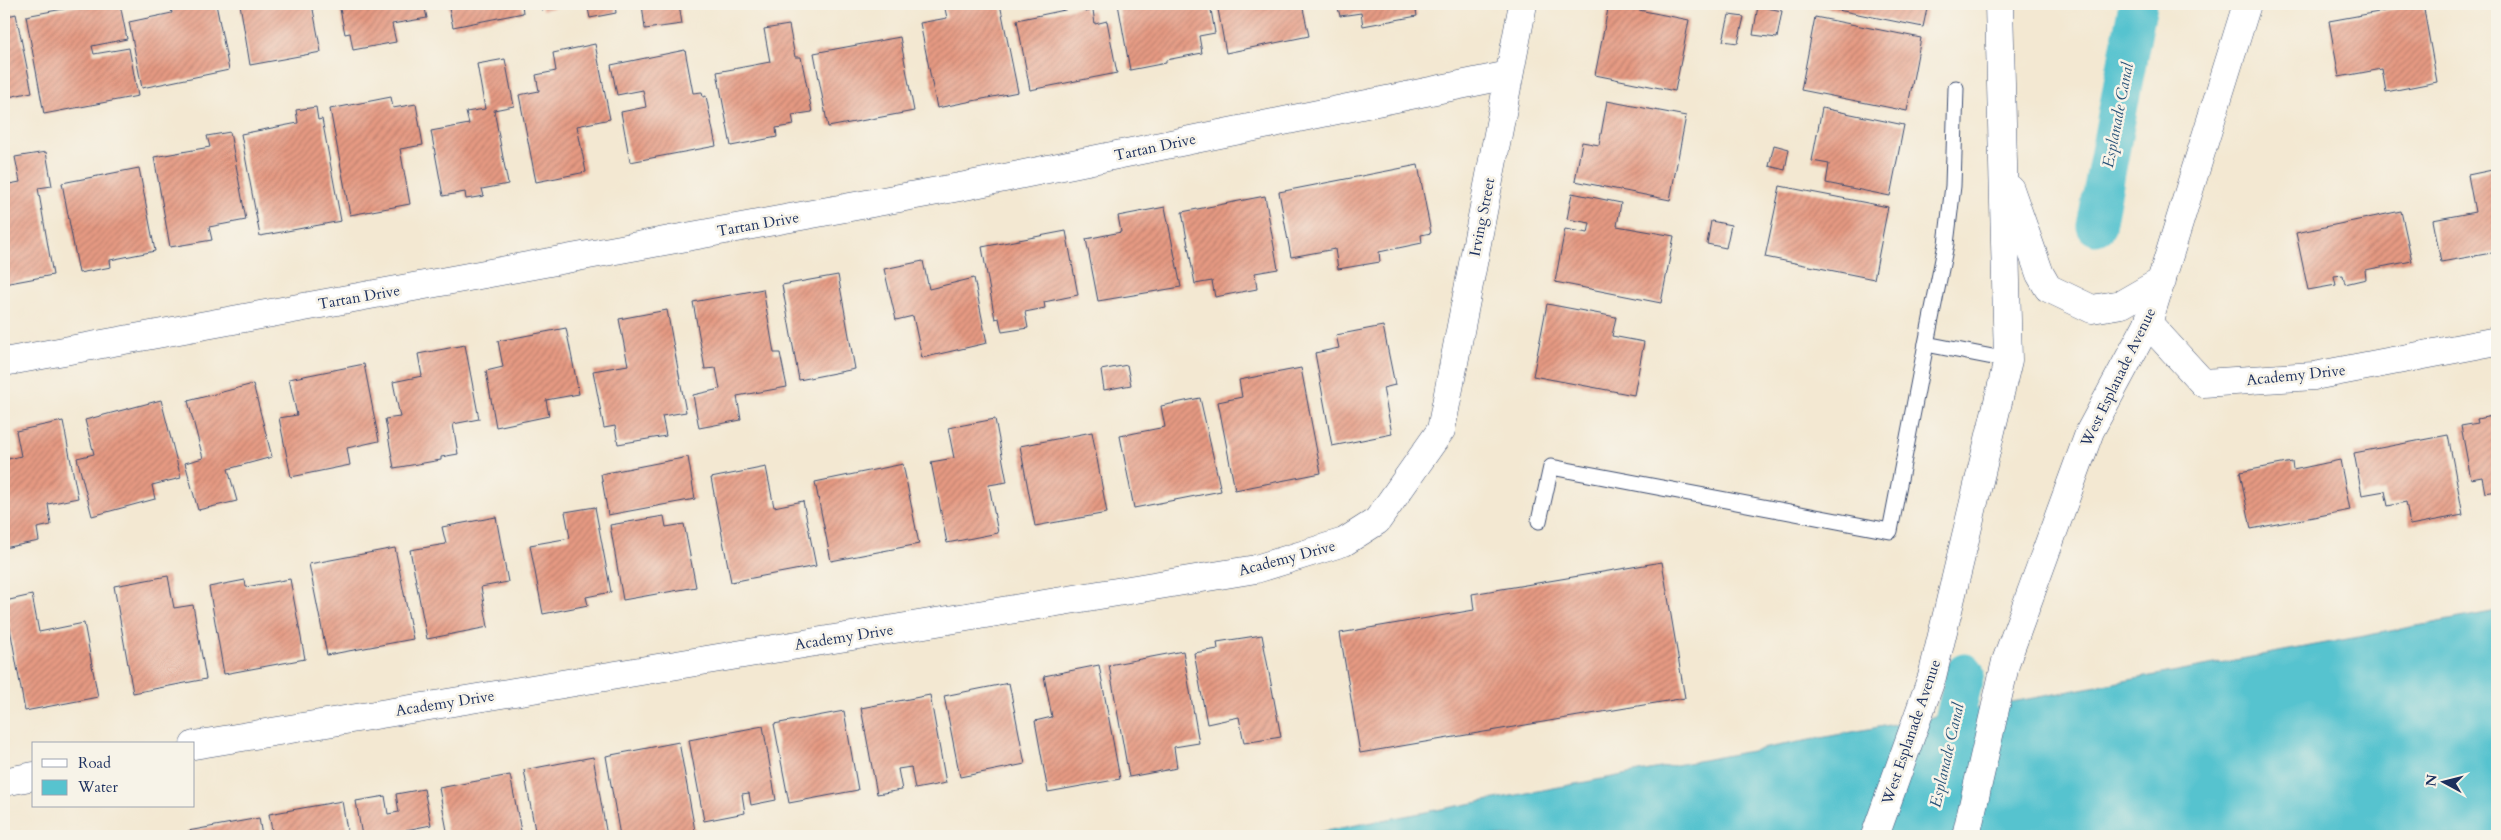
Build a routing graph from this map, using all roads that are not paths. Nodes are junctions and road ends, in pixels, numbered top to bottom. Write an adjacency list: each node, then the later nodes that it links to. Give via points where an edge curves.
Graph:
1 (1523, 4): 4 (street, Irving Street)
2 (1999, 4): 6 (street, West Esplanade Avenue)
3 (2247, 4): 7 (street, West Esplanade Avenue)
4 (1509, 75): 12 (street, Tartan Drive, via 965,186); 13 (street, Irving Street)
5 (1956, 88): 10 (lane, via 1953,186 1946,244)
6 (2002, 164): 7 (street, via 2040,274 2048,288 2092,309 2122,304); 11 (street, West Esplanade Avenue)
7 (2162, 280): 8 (street, West Esplanade Avenue)
8 (2148, 323): 9 (street, Academy Drive, via 2203,383 2314,376); 19 (street, West Esplanade Avenue, via 2090,431 2006,661)
9 (2497, 341)
10 (1926, 344): 11 (lane); 14 (lane, via 1890,531 1551,467)
11 (2008, 360): 18 (street, West Esplanade Avenue, via 1932,677)
12 (4, 362)
13 (1441, 430): 15 (street, Academy Drive, via 1377,521 1344,542 1256,569)
14 (1539, 521)
15 (195, 745)
16 (32, 776): 17 (street)
17 (4, 782)
18 (1875, 836)
19 (1966, 836)

